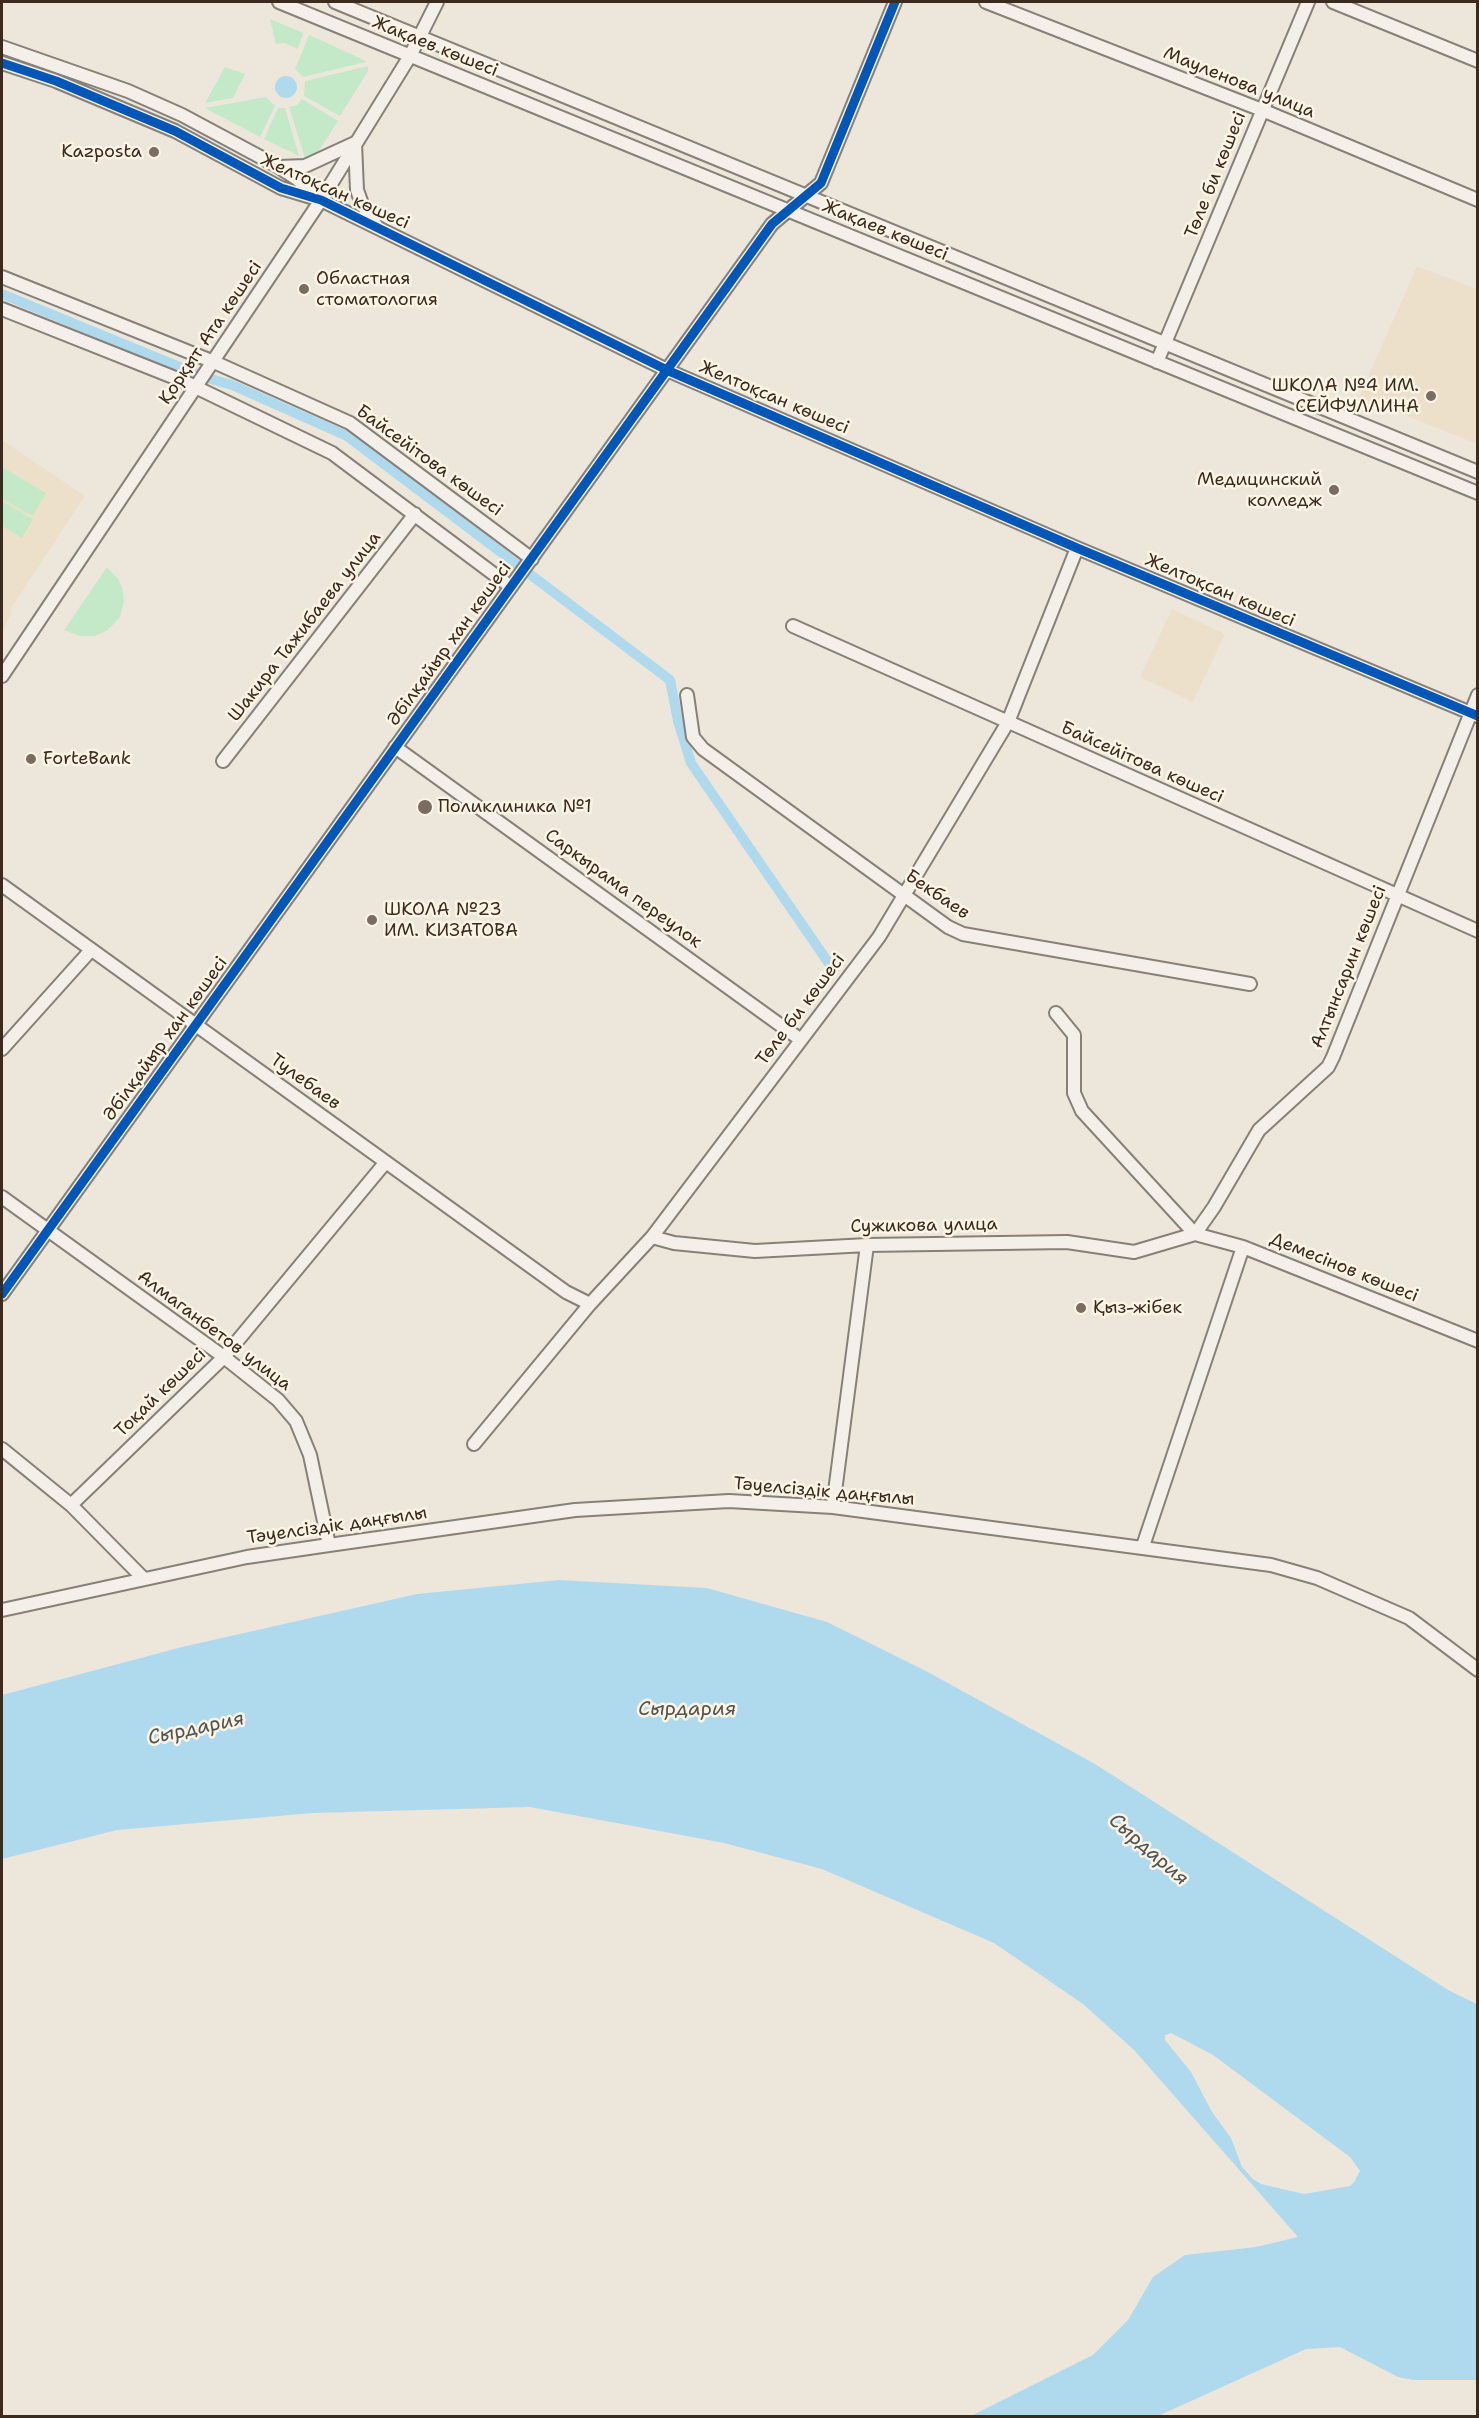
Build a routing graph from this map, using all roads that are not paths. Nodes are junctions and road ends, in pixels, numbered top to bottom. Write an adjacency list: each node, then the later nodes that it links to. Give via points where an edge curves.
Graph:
1 (279, 2): 10 (street, Жақаев көшесі)
2 (334, 2): 8 (street, Жақаев көшесі)
3 (437, 2): 8 (street, Қорқыт Ата көшесі)
4 (895, 2): 16 (street, Әбілқайыр хан көшесі, via 821,183)
5 (986, 2): 13 (street, Мауленова улица)
6 (1308, 2): 13 (street, Төле би көшесі)
7 (1333, 2): 11 (street)
8 (420, 38): 10 (street, Қорқыт Ата көшесі); 16 (street, Жақаев көшесі)
9 (2, 46): 15 (street, Желтоқсан көшесі, via 128,91 182,115)
10 (410, 56): 14 (street, Қорқыт Ата көшесі); 19 (street, Жақаев көшесі)
11 (1478, 61)
12 (2, 63): 17 (street, Желтоқсан көшесі, via 176,131 281,188)
13 (1262, 110): 18 (street, Мауленова улица); 23 (street, Төле би көшесі)
14 (354, 143): 15 (street, via 305,166); 17 (street, Қорқыт Ата көшесі); 20 (street, via 357,190)
15 (279, 168): 17 (street, Желтоқсан көшесі)
16 (806, 195): 19 (street, Әбілқайыр хан көшесі); 23 (street, Жақаев көшесі)
17 (321, 200): 20 (street, Желтоқсан көшесі); 24 (street, Қорқыт Ата көшесі)
18 (1478, 200)
19 (787, 211): 25 (street, Жақаев көшесі); 26 (street, Әбілқайыр хан көшесі, via 772,224)
20 (378, 228): 26 (street, Желтоқсан көшесі)
21 (2, 277): 24 (street, Байсейітова көшесі)
22 (2, 309): 27 (street)
23 (1166, 344): 25 (street, Төле би көшесі); 28 (street, Жақаев көшесі)
24 (214, 362): 27 (street, Қорқыт Ата көшесі); 32 (street, Байсейітова көшесі, via 350,423)
25 (1157, 362): 29 (street, Жақаев көшесі)
26 (669, 371): 31 (street, Желтоқсан көшесі); 32 (street, Әбілқайыр хан көшесі)
27 (196, 388): 30 (street, via 332,453); 35 (street, Қорқыт Ата көшесі)
28 (1478, 472)
29 (1478, 493)
30 (415, 514): 33 (street); 41 (street, Шакира Тажибаева улица)
31 (1077, 548): 38 (street, Желтоқсан көшесі); 39 (street, Төле би көшесі)
32 (532, 559): 33 (street, Әбілқайыр хан көшесі)
33 (511, 587): 40 (street, Әбілқайыр хан көшесі)
34 (793, 626): 39 (street, Байсейітова көшесі)
35 (2, 674)
36 (687, 695): 43 (street, Бекбаев, via 693,737 703,749)
37 (1478, 695): 38 (street, Алтынсарин көшесі)
38 (1474, 715): 44 (street, Алтынсарин көшесі)
39 (1008, 722): 43 (street, Төле би көшесі); 44 (street, Байсейітова көшесі)
40 (395, 747): 49 (street, Әбілқайыр хан көшесі); 50 (street, Саркырама переулок)
41 (224, 761)
42 (2, 885): 46 (street, Тулебаев)
43 (904, 895): 47 (street, Бекбаев, via 963,934); 50 (street, Төле би көшесі, via 879,937)
44 (1397, 896): 45 (street, Байсейітова көшесі); 55 (street, Алтынсарин көшесі, via 1328,1067 1259,1130)
45 (1478, 931)
46 (91, 950): 49 (street, Тулебаев); 51 (street)
47 (1250, 984)
48 (1056, 1013): 55 (street, via 1074,1035 1074,1093 1082,1111)
49 (196, 1026): 52 (street, Тулебаев); 54 (street, Әбілқайыр хан көшесі)
50 (801, 1040): 56 (street, Төле би көшесі)
51 (2, 1049)
52 (385, 1163): 60 (street, Тулебаев, via 566,1292); 62 (street, Тоқай көшесі)
53 (2, 1197): 54 (street, Алмаганбетов улица)
54 (48, 1230): 59 (street, Әбілқайыр хан көшесі); 62 (street, Алмаганбетов улица)
55 (1195, 1234): 57 (street, Сужикова улица, via 1134,1252 1067,1242); 58 (street, Демесінов көшесі)
56 (652, 1237): 57 (street, Сужикова улица, via 755,1251); 60 (street, Төле би көшесі)
57 (867, 1245): 66 (street)
58 (1243, 1247): 61 (street, Демесінов көшесі); 68 (street)
59 (2, 1294)
60 (590, 1304): 63 (street, Төле би көшесі)
61 (1478, 1341)
62 (224, 1357): 65 (street, Тоқай көшесі); 67 (street, Алмаганбетов улица, via 278,1400 297,1421 310,1455)
63 (474, 1444)
64 (2, 1449): 65 (street)
65 (71, 1505): 69 (street)
66 (833, 1507): 67 (street, Тәуелсіздік даңғылы, via 729,1502 575,1510); 68 (street, Тәуелсіздік даңғылы)
67 (329, 1545): 69 (street, Тәуелсіздік даңғылы)
68 (1143, 1546): 71 (street, Тәуелсіздік даңғылы, via 1271,1565 1317,1578 1409,1618)
69 (143, 1578): 70 (street, Тәуелсіздік даңғылы)
70 (2, 1610)
71 (1478, 1670)

